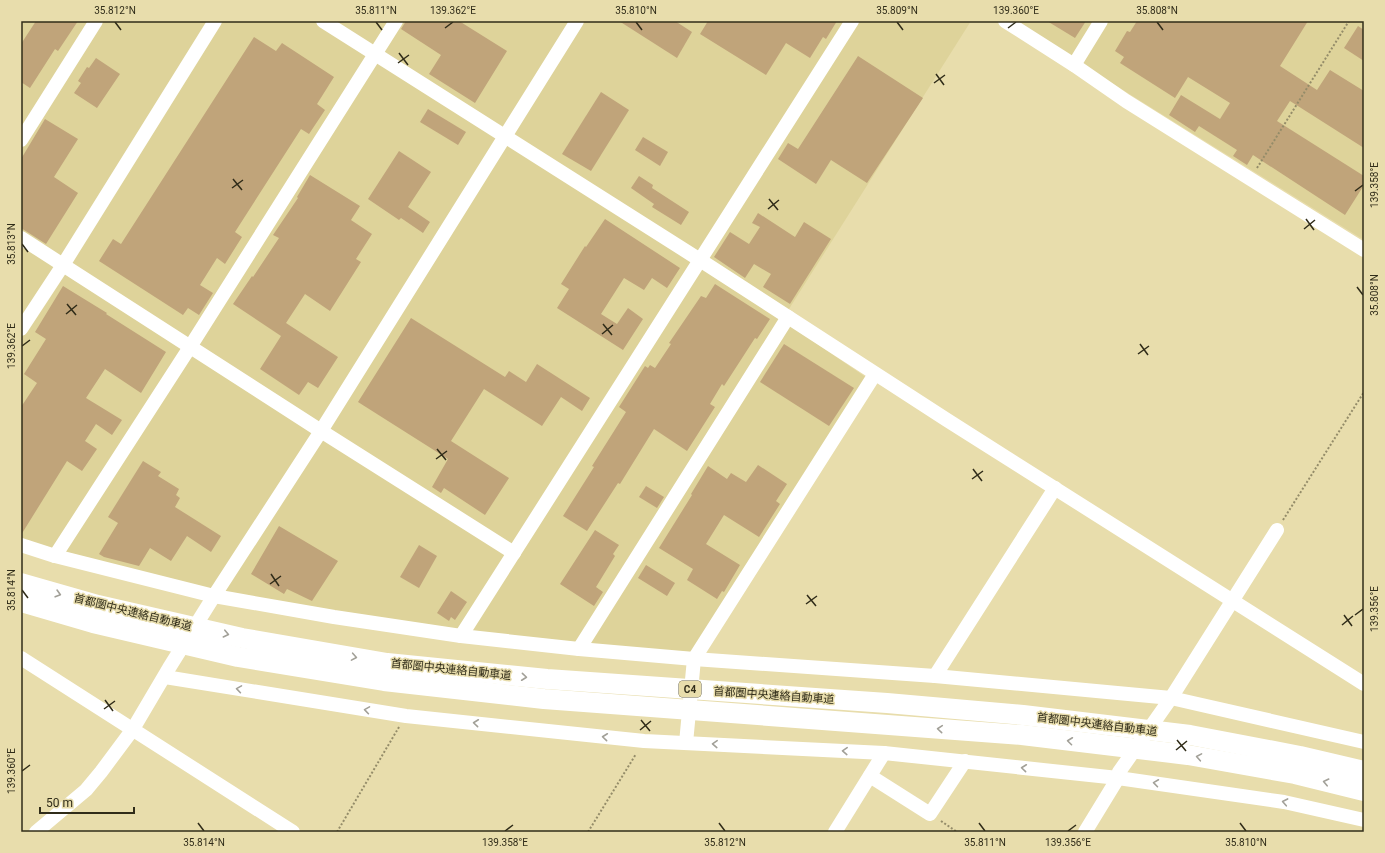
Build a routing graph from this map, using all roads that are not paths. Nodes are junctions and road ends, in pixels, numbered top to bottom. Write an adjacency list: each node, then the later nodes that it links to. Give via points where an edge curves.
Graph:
1 (96, 21): 12 (street)
2 (215, 21): 16 (street)
3 (323, 21): 9 (street)
4 (396, 21): 9 (street)
5 (577, 21): 11 (street)
6 (852, 21): 15 (street)
7 (1005, 21): 10 (street)
8 (1101, 21): 10 (street)
9 (375, 55): 11 (street); 19 (street)
10 (1074, 65): 14 (street, via 1126,101)
11 (504, 136): 15 (street); 21 (street)
12 (21, 140)
13 (21, 238): 16 (street)
14 (1364, 250)
15 (700, 260): 17 (street); 25 (street)
16 (63, 265): 18 (street); 19 (street)
17 (788, 318): 20 (street); 32 (street)
18 (21, 329)
19 (190, 347): 21 (street); 26 (street)
20 (875, 374): 22 (street); 34 (street)
21 (321, 431): 25 (street); 29 (street)
22 (1054, 488): 28 (street); 36 (street)
23 (1277, 530): 28 (street)
24 (21, 545): 26 (street)
25 (514, 553): 31 (street)
26 (54, 556): 29 (street)
27 (21, 583): 44 (highway, 首都圏中央連絡自動車道 / C4, one-way to 44, via 98,605 242,638 387,663 547,679 1023,715 1190,736 1300,756)
28 (1232, 600): 37 (street); 38 (street)
29 (211, 601): 31 (street); 35 (street)
30 (21, 602): 47 (highway, 首都圏中央連絡自動車道 / C4, one-way to 30, via 1295,774 1188,755 1022,735 544,699 384,681 238,657 93,623)
31 (461, 636): 32 (street)
32 (579, 649): 34 (street)
33 (21, 658): 39 (street)
34 (694, 659): 36 (street); 41 (street)
35 (167, 672): 39 (street); 41 (street, one-way to 35, via 644,741 406,716)
36 (935, 676): 38 (street)
37 (1364, 684)
38 (1167, 703): 40 (street); 45 (street)
39 (133, 729): 49 (street, via 86,790); 50 (street)
40 (1364, 742)
41 (686, 743): 42 (street, one-way to 41)
42 (884, 753): 43 (street); 46 (street)
43 (965, 761): 45 (street, one-way to 43); 46 (street, via 930,814)
44 (1364, 771)
45 (1119, 775): 48 (street, one-way to 45, via 1284,802); 52 (street)
46 (870, 776): 51 (street)
47 (1364, 791)
48 (1364, 820)
49 (36, 832)
50 (293, 832)
51 (835, 832)
52 (1085, 832)

